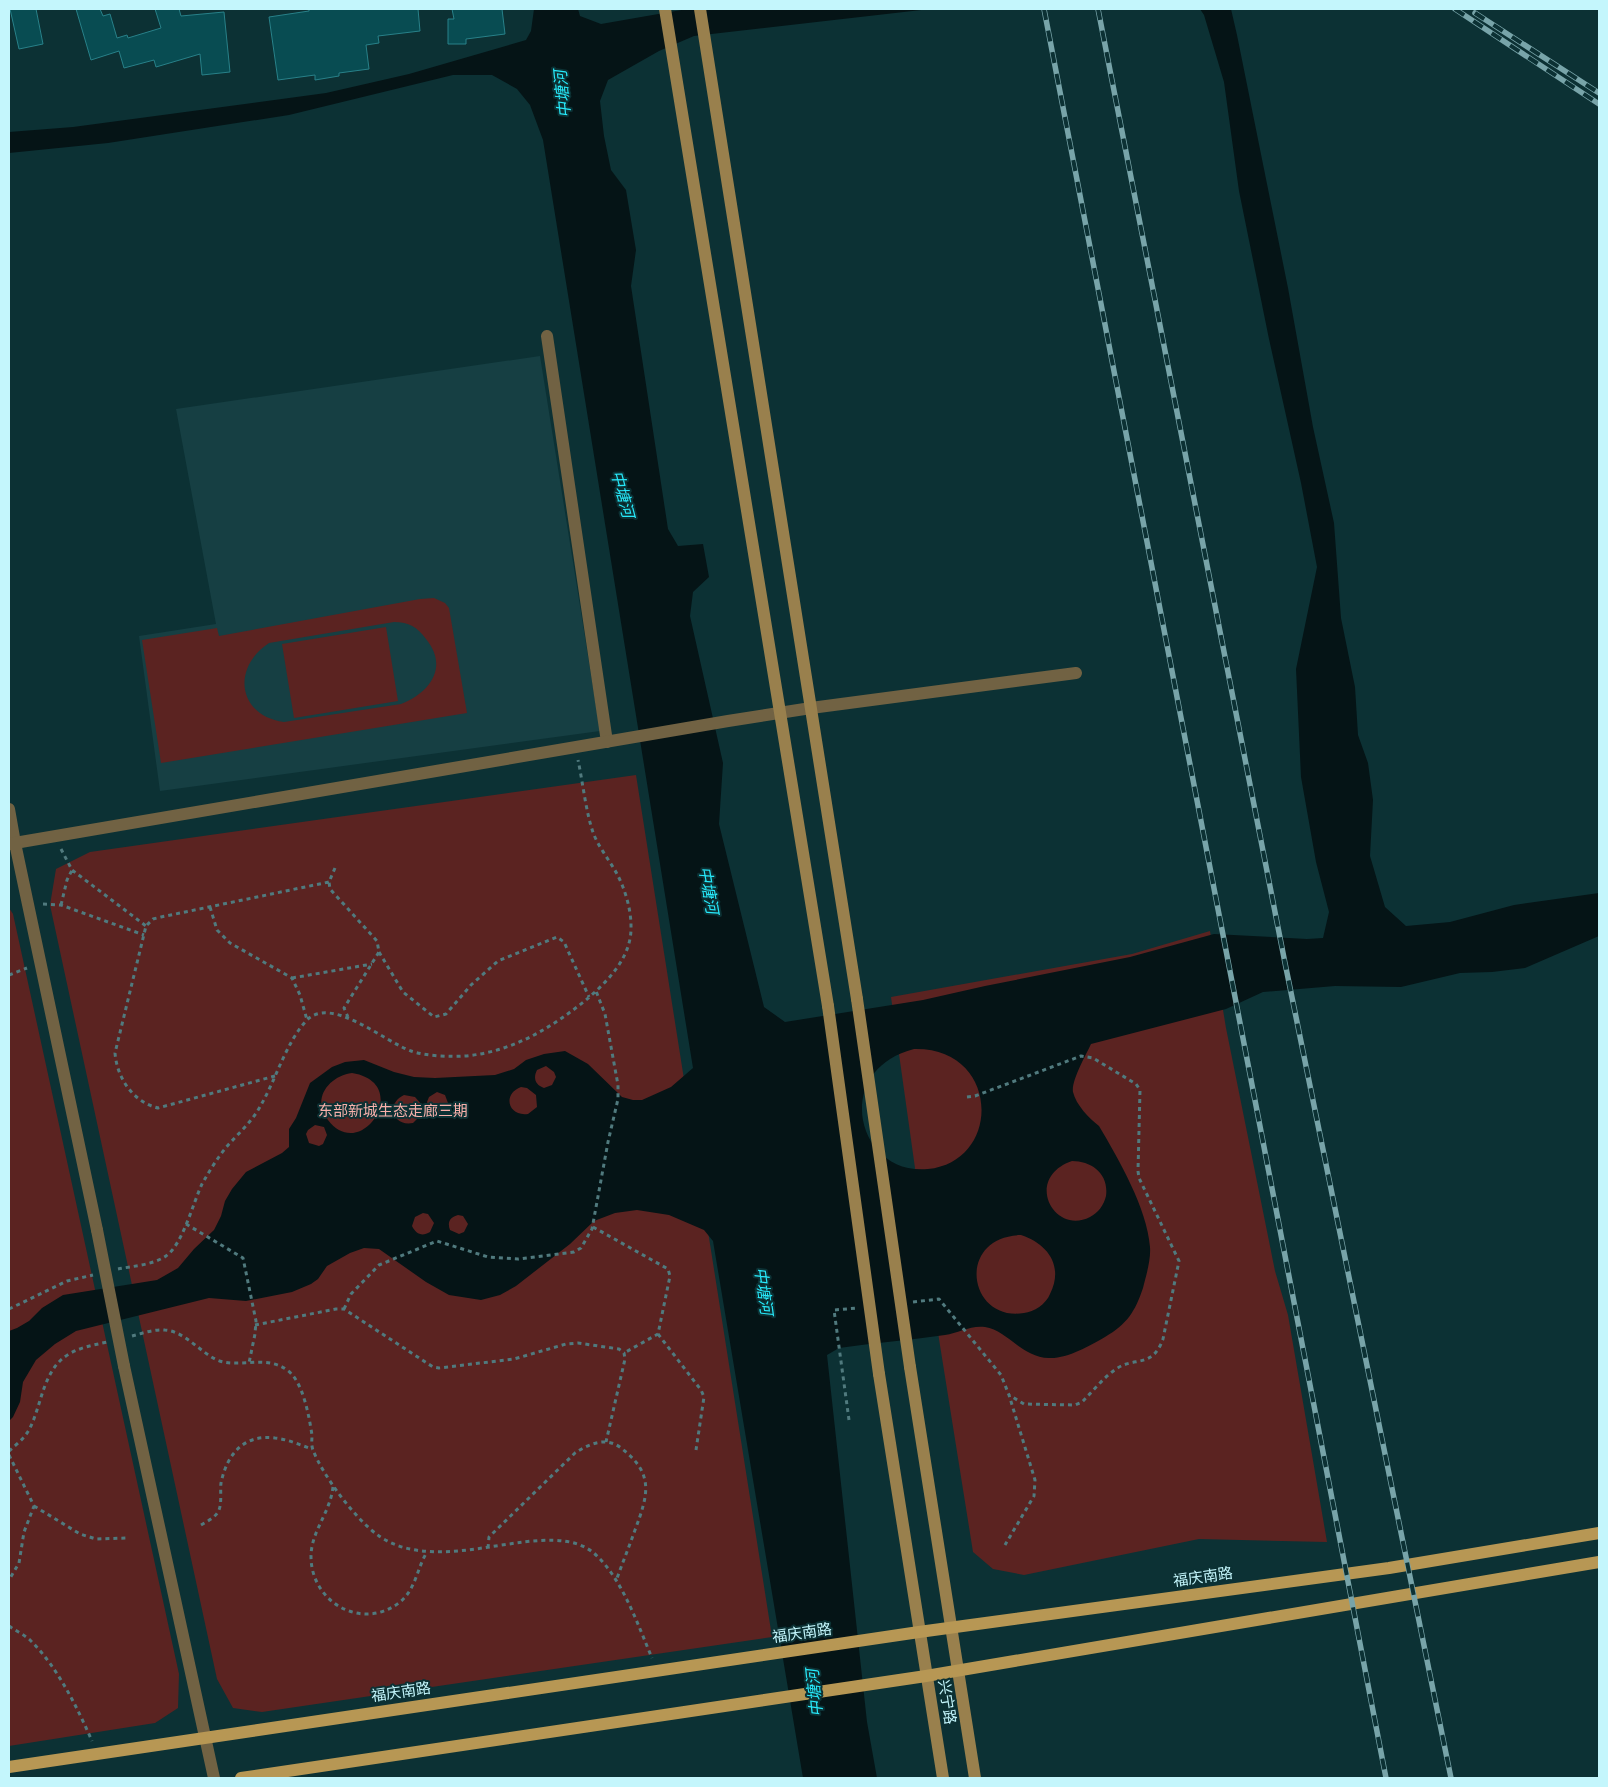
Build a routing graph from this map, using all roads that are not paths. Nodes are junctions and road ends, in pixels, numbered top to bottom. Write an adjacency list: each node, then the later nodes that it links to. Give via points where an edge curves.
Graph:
1 (665, 9): 6 (main road, 兴宁路)
2 (700, 9): 5 (main road)
3 (547, 336): 7 (street)
4 (1076, 673): 5 (street)
5 (811, 708): 6 (street); 12 (main road, bridge)
6 (780, 714): 7 (street); 13 (main road, 兴宁路, bridge, via 828,1006)
7 (610, 741): 9 (street)
8 (9, 809): 9 (street)
9 (12, 844): 16 (street, bridge, via 28,904)
10 (1599, 1533): 12 (main road, 福庆南路, via 1389,1568)
11 (1599, 1562): 14 (main road)
12 (952, 1627): 13 (main road, 福庆南路); 14 (main road)
13 (919, 1632): 15 (main road, 兴宁路); 16 (main road, 福庆南路)
14 (959, 1670): 15 (main road); 21 (main road)
15 (926, 1676): 19 (main road); 20 (main road, 兴宁路)
16 (204, 1737): 17 (main road, 福庆南路); 18 (street)
17 (9, 1767)
18 (214, 1778)
19 (241, 1778)
20 (942, 1778)
21 (975, 1778)

